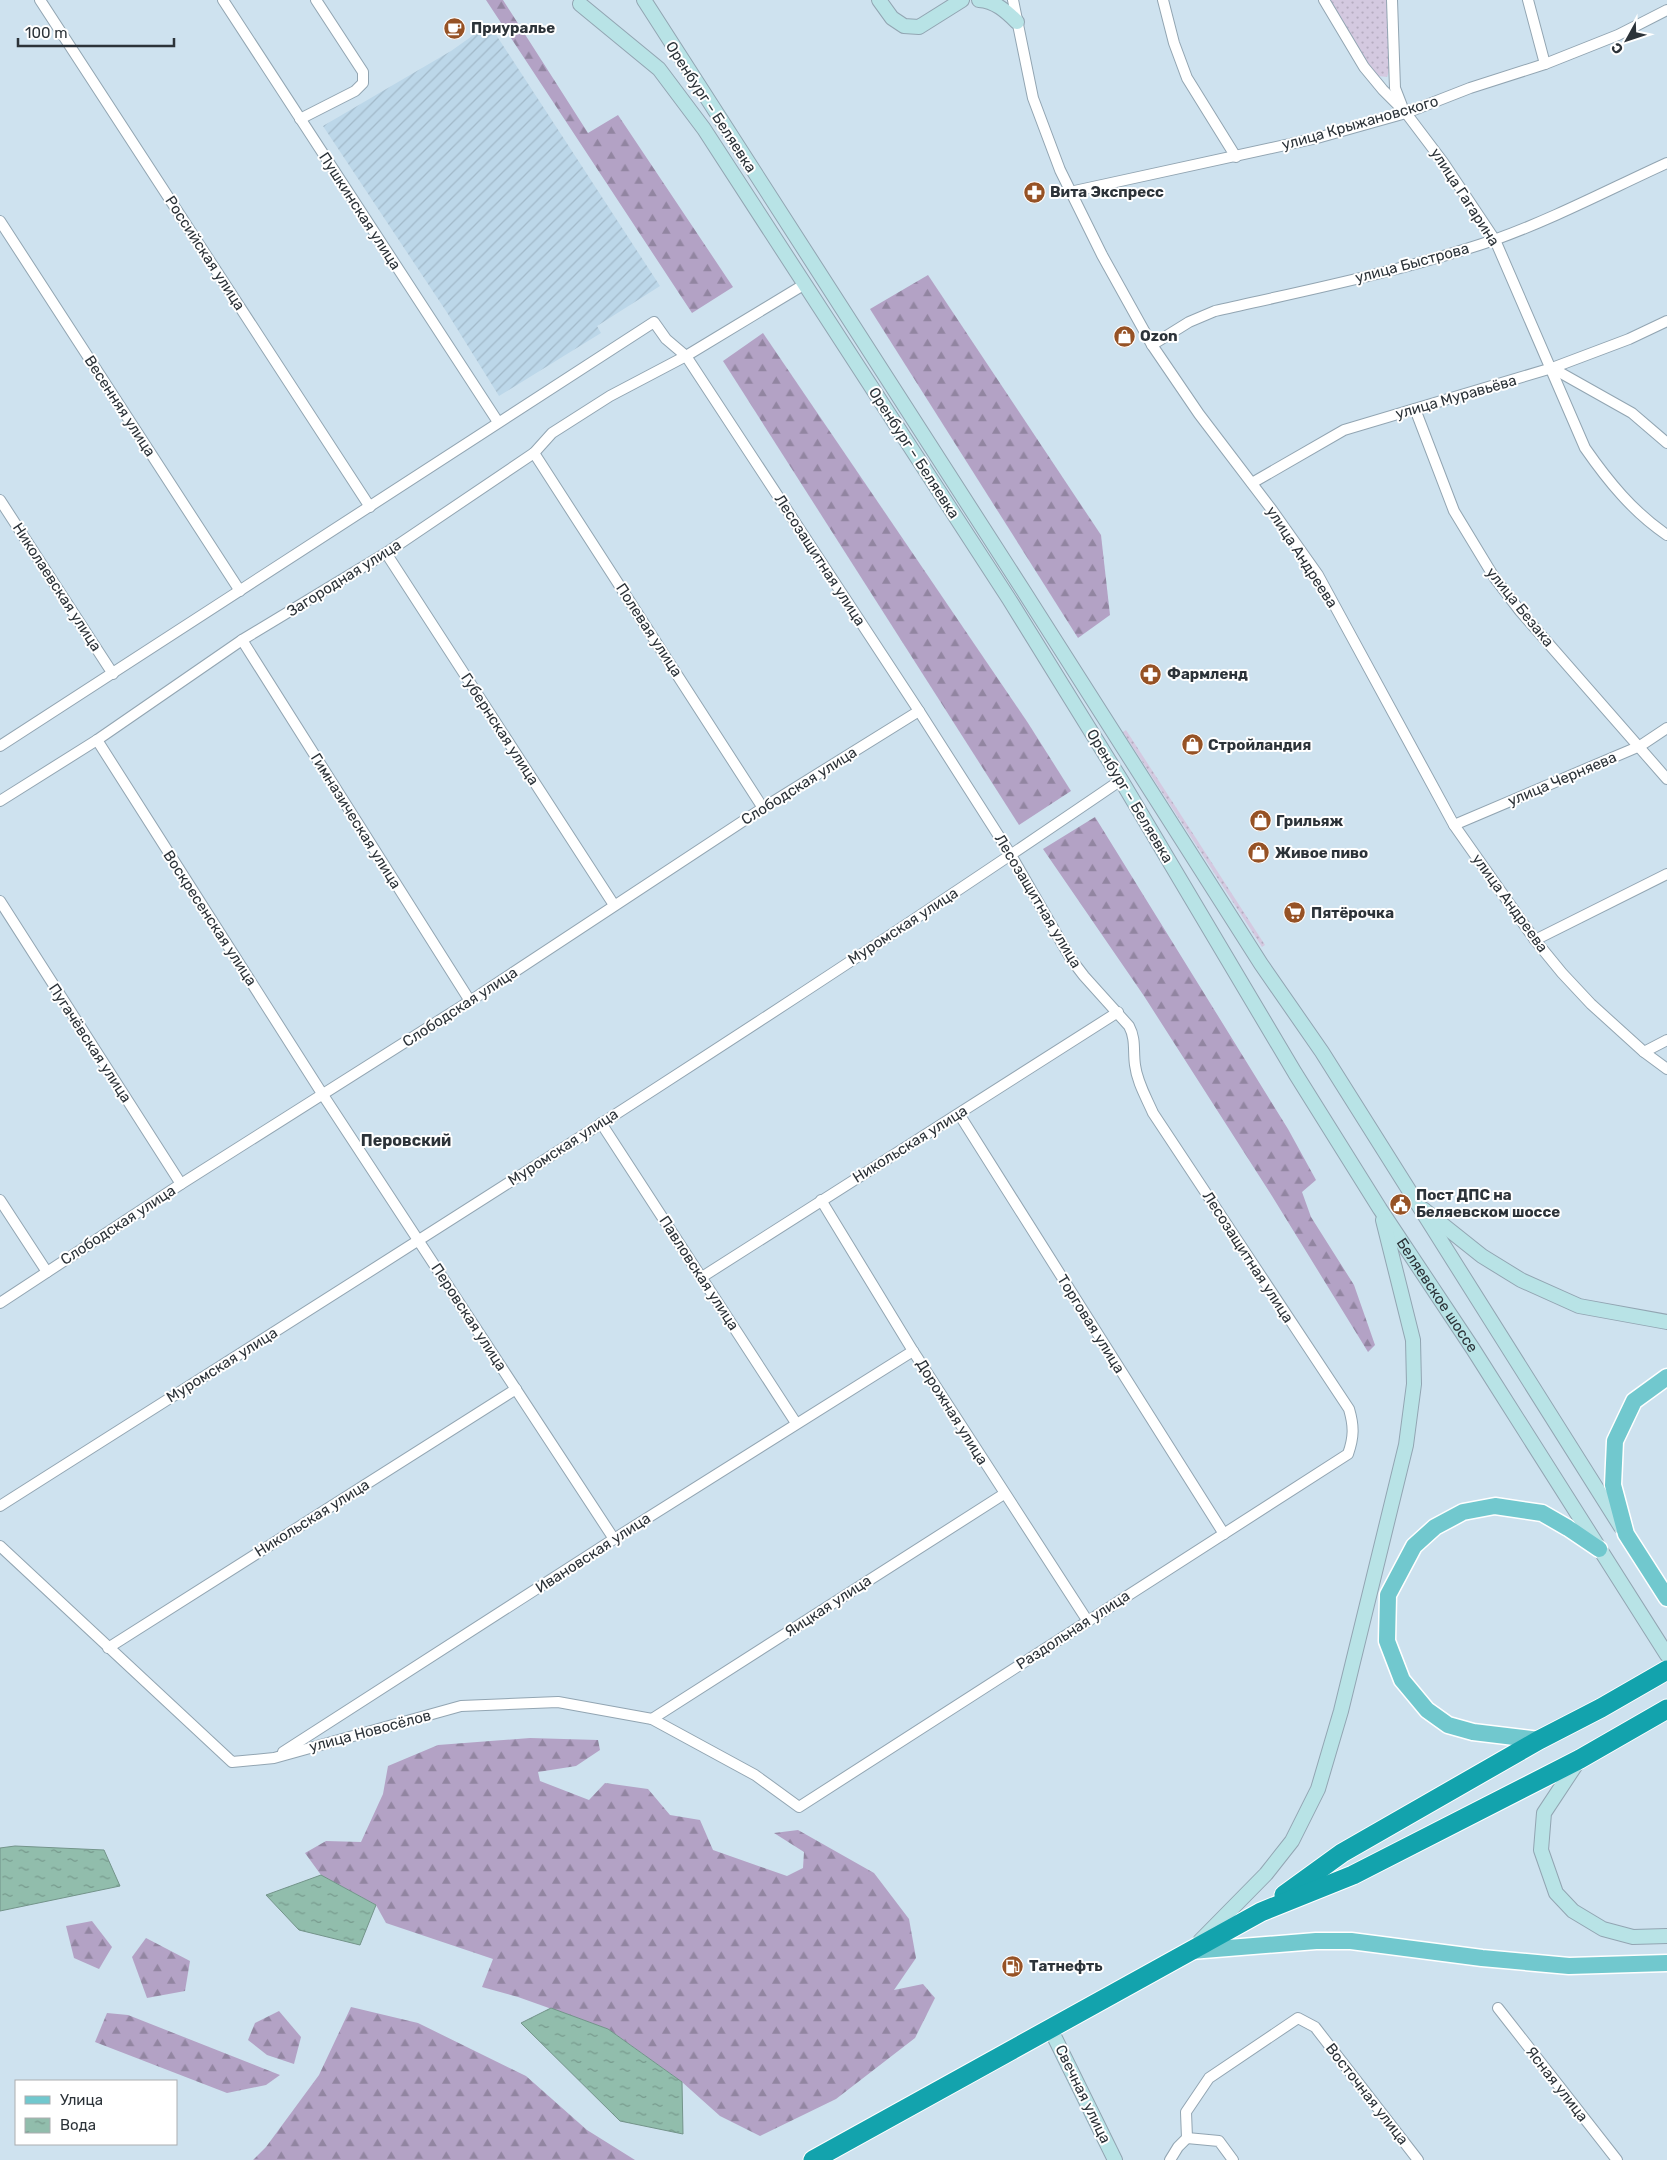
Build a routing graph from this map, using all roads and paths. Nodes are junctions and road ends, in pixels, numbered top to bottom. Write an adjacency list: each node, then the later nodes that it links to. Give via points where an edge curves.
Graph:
1 (40, 0): 36 (street, Российская улица)
2 (223, 0): 19 (street, Пушкинская улица)
3 (316, 0): 19 (street, via 363,72 363,83 356,92)
4 (594, 0): 14 (main road, Оренбург – Беляевка)
5 (644, 0): 56 (main road, Оренбург – Беляевка)
6 (879, 0): 7 (main road, via 892,18 904,26 919,26)
7 (964, 0)
8 (979, 0): 16 (main road, via 989,0 1006,10)
9 (1013, 0): 16 (street, улица Андреева)
10 (1163, 0): 20 (street, via 1187,78)
11 (1324, 0): 18 (street, улица Гагарина, via 1364,67)
12 (1392, 0): 18 (street, улица Гагарина, via 1395,88)
13 (1528, 0): 17 (street)
14 (577, 2): 25 (main road, Оренбург – Беляевка, via 659,69 704,129)
15 (1667, 10): 17 (street, улица Крыжановского, via 1618,35)
16 (1017, 22): 22 (street, улица Андреева, via 1033,98)
17 (1545, 64): 18 (street, улица Крыжановского)
18 (1406, 113): 20 (street, улица Крыжановского); 24 (street, улица Гагарина, via 1444,162)
19 (300, 119): 31 (street, Пушкинская улица)
20 (1236, 157): 22 (street, улица Крыжановского)
21 (1667, 163): 24 (street, улица Быстрова)
22 (1070, 192): 27 (street, улица Андреева)
23 (0, 221): 39 (street, Весенняя улица)
24 (1495, 240): 27 (street, улица Быстрова, via 1406,267 1215,311 1189,322); 29 (street, улица Гагарина)
25 (805, 284): 28 (street, Загородная улица); 48 (main road, Оренбург – Беляевка, via 1009,599)
26 (1667, 321): 29 (street, улица Муравьёва)
27 (1152, 345): 34 (street, улица Андреева)
28 (686, 356): 31 (street, Лесозащитная улица, via 666,339 654,322); 33 (street, Загородная улица, via 601,401 552,433); 42 (street, Лесозащитная улица)
29 (1552, 368): 30 (street, улица Муравьёва); 32 (street, via 1632,413); 37 (street, улица Гагарина, via 1585,448 1606,479 1633,508)
30 (1414, 409): 34 (street, улица Муравьёва, via 1344,430); 46 (street, улица Безака, via 1454,511 1494,577)
31 (498, 422): 36 (street)
32 (1667, 443)
33 (534, 453): 38 (street, Загородная улица); 50 (street, Полевая улица)
34 (1252, 483): 51 (street, улица Андреева, via 1318,575)
35 (0, 500): 41 (street, Николаевская улица)
36 (370, 507): 39 (street)
37 (1667, 535)
38 (386, 553): 40 (street, Загородная улица); 55 (street, Губернская улица)
39 (240, 591): 41 (street)
40 (242, 640): 44 (street, Загородная улица); 59 (street, Гимназическая улица)
41 (113, 674): 45 (street)
42 (919, 711): 50 (street, Слободская улица); 52 (street, Лесозащитная улица)
43 (1667, 728): 46 (street, улица Черняева)
44 (97, 740): 49 (street, Загородная улица); 64 (street, Воскресенская улица)
45 (0, 746)
46 (1640, 746): 47 (street, улица Безака); 51 (street, улица Черняева)
47 (1667, 779)
48 (1121, 780): 52 (street, Муромская улица); 57 (main road, Оренбург – Беляевка)
49 (0, 801)
50 (763, 808): 55 (street, Слободская улица)
51 (1454, 825): 58 (street, улица Андреева)
52 (1011, 855): 60 (street, Лесозащитная улица, via 1071,959); 66 (street, Муромская улица)
53 (1667, 874): 58 (street)
54 (0, 901): 67 (street, Пугачёвская улица)
55 (614, 904): 59 (street, Слободская улица)
56 (1233, 920): 70 (main road, Беляевское шоссе, via 1322,1052)
57 (1212, 932): 71 (main road, Беляевское шоссе)
58 (1536, 940): 62 (street, улица Андреева, via 1562,973)
59 (470, 1001): 64 (street, Слободская улица)
60 (1118, 1012): 65 (street, Никольская улица); 81 (street, Лесозащитная улица, via 1134,1035 1135,1066 1153,1113 1349,1409 1354,1439)
61 (1667, 1040): 62 (street)
62 (1644, 1052): 63 (street, улица Андреева)
63 (1667, 1069)
64 (323, 1095): 67 (street, Слободская улица); 72 (street, Перовская улица)
65 (959, 1114): 69 (street, Никольская улица); 84 (street, Торговая улица)
66 (601, 1123): 72 (street, Муромская улица); 74 (street, Павловская улица)
67 (181, 1184): 73 (street, Слободская улица)
68 (0, 1200): 73 (street)
69 (821, 1200): 74 (street, Никольская улица); 77 (street, Дорожная улица)
70 (1414, 1202): 76 (main road, via 1482,1256 1521,1280 1579,1306); 85 (main road, Беляевское шоссе)
71 (1380, 1210): 88 (main road, Беляевское шоссе, via 1473,1349); 102 (main road, via 1413,1340 1414,1384 1406,1445 1344,1702 1318,1789 1292,1841 1266,1874)
72 (418, 1240): 79 (street, Перовская улица); 83 (street, Муромская улица)
73 (47, 1272): 75 (street, Слободская улица)
74 (702, 1278): 80 (street, Павловская улица)
75 (0, 1303)
76 (1667, 1322)
77 (913, 1351): 80 (street, Ивановская улица); 82 (street, Дорожная улица)
78 (1667, 1377): 85 (main road, via 1634,1401 1615,1441 1613,1485)
79 (516, 1389): 86 (street, Перовская улица); 91 (street, Никольская улица)
80 (796, 1423): 86 (street, Ивановская улица)
81 (1348, 1454): 84 (street, Раздольная улица)
82 (1004, 1494): 90 (street, Дорожная улица); 95 (street, Яицкая улица)
83 (0, 1506)
84 (1224, 1534): 90 (street, Раздольная улица)
85 (1626, 1534): 89 (main road, Беляевское шоссе)
86 (614, 1539): 97 (street, Ивановская улица)
87 (0, 1546): 91 (street, улица Новосёлов)
88 (1599, 1549): 92 (main road, Беляевское шоссе); 96 (main road, via 1542,1513 1496,1506 1463,1512 1435,1528 1414,1546 1388,1595 1387,1641 1402,1680 1427,1710 1448,1725 1473,1732)
89 (1667, 1598)
90 (1087, 1620): 99 (street, Раздольная улица)
91 (108, 1648): 97 (street, улица Новосёлов, via 232,1762)
92 (1667, 1655)
93 (1667, 1670): 96 (highway)
94 (1667, 1709): 98 (highway)
95 (652, 1719): 97 (street, улица Новосёлов, via 558,1702 461,1706); 99 (street, улица Новосёлов, via 755,1775)
96 (1539, 1740): 100 (highway, via 1342,1853)
97 (274, 1758)
98 (1580, 1759): 100 (highway, via 1353,1875); 101 (main road, via 1544,1813 1541,1850 1556,1893 1573,1911 1603,1929 1633,1938)
99 (799, 1807)
100 (1261, 1912): 102 (highway)
101 (1667, 1936)
102 (1189, 1951): 103 (main road, via 1351,1941 1569,1966); 105 (highway)
103 (1667, 1963)
104 (1498, 2008): 112 (street, Ясная улица)
105 (1050, 2028): 107 (highway); 108 (main road, Свечная улица)
106 (1187, 2138): 109 (street); 110 (street, via 1219,2141); 111 (street, Восточная улица, via 1186,2112 1208,2078 1298,2018 1315,2028)
107 (813, 2160)
108 (1115, 2160)
109 (1170, 2160)
110 (1233, 2160)
111 (1418, 2160)
112 (1617, 2160)

